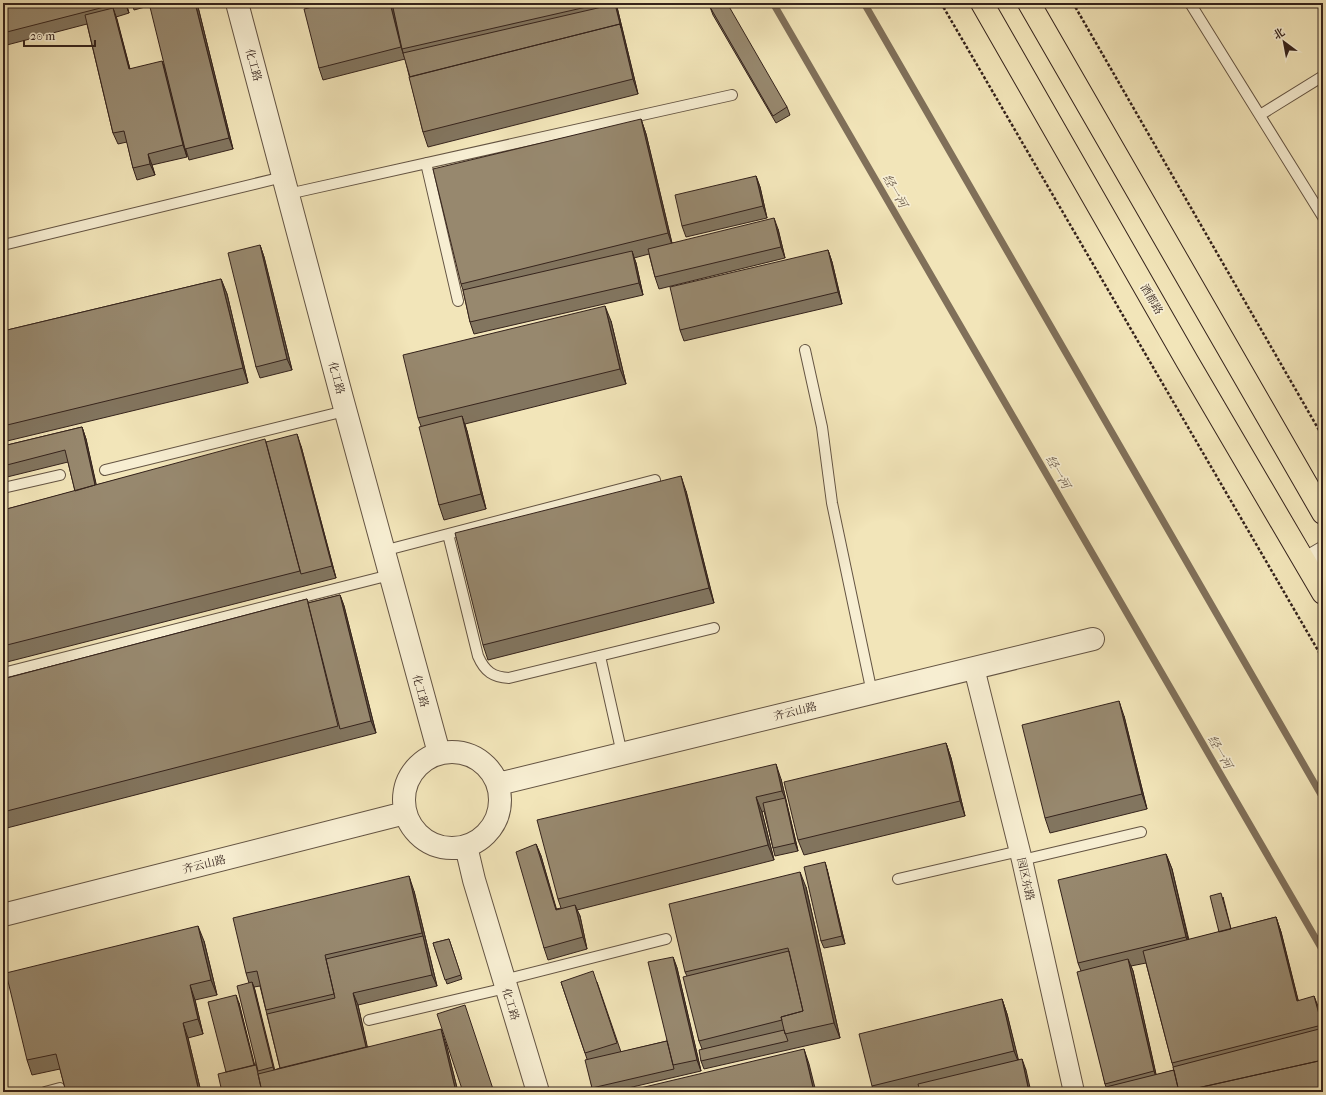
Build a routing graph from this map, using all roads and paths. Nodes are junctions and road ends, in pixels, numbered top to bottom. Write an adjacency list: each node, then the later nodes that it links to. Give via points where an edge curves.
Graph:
1 (237, 3): 11 (street, 化工路)
2 (941, 3): 31 (path)
3 (982, 3): 25 (main road, 酒都路, via 1191,368)
4 (1029, 3): 22 (main road)
5 (1073, 3): 17 (path)
6 (1190, 3): 9 (lane)
7 (1323, 76): 9 (lane)
8 (732, 95): 10 (lane)
9 (1260, 115): 12 (lane)
10 (426, 163): 11 (lane); 14 (lane)
11 (286, 186): 13 (lane); 16 (street, 化工路)
12 (1323, 217)
13 (3, 245)
14 (458, 301)
15 (805, 350): 34 (lane, via 822,427 832,503)
16 (345, 411): 18 (lane); 24 (street, 化工路)
17 (1323, 437)
18 (105, 470)
19 (60, 475): 21 (lane)
20 (655, 480): 23 (lane)
21 (3, 488)
22 (1323, 513)
23 (448, 534): 24 (lane); 30 (lane, via 478,656 490,674 509,678)
24 (383, 551): 26 (street, 化工路)
25 (1314, 558): 27 (main road, 酒都路)
26 (390, 575): 33 (lane); 35 (street, 化工路)
27 (1323, 593)
28 (714, 628): 30 (lane)
29 (1093, 639): 32 (street, 齐云山路)
30 (600, 656): 36 (lane)
31 (1323, 659)
32 (974, 668): 34 (street, 齐云山路); 41 (street, 园区东路)
33 (3, 673)
34 (872, 693): 36 (street, 齐云山路)
35 (439, 753): 37 (street, via 463,752 474,757 485,764); 38 (street, via 420,763 407,781 403,797)
36 (622, 754): 37 (street, 齐云山路)
37 (498, 784): 40 (street, via 498,814 491,828 480,839)
38 (405, 813): 40 (street, via 410,825 428,843 447,848); 43 (street, 齐云山路)
39 (1141, 832): 41 (lane)
40 (466, 846): 45 (street, 化工路)
41 (1021, 856): 42 (lane); 50 (street, 园区东路)
42 (898, 879)
43 (3, 915)
44 (666, 939): 45 (lane)
45 (505, 984): 46 (lane); 49 (street, 化工路)
46 (369, 1020)
47 (60, 1088): 48 (lane)
48 (45, 1092)
49 (538, 1092)
50 (1074, 1092)

